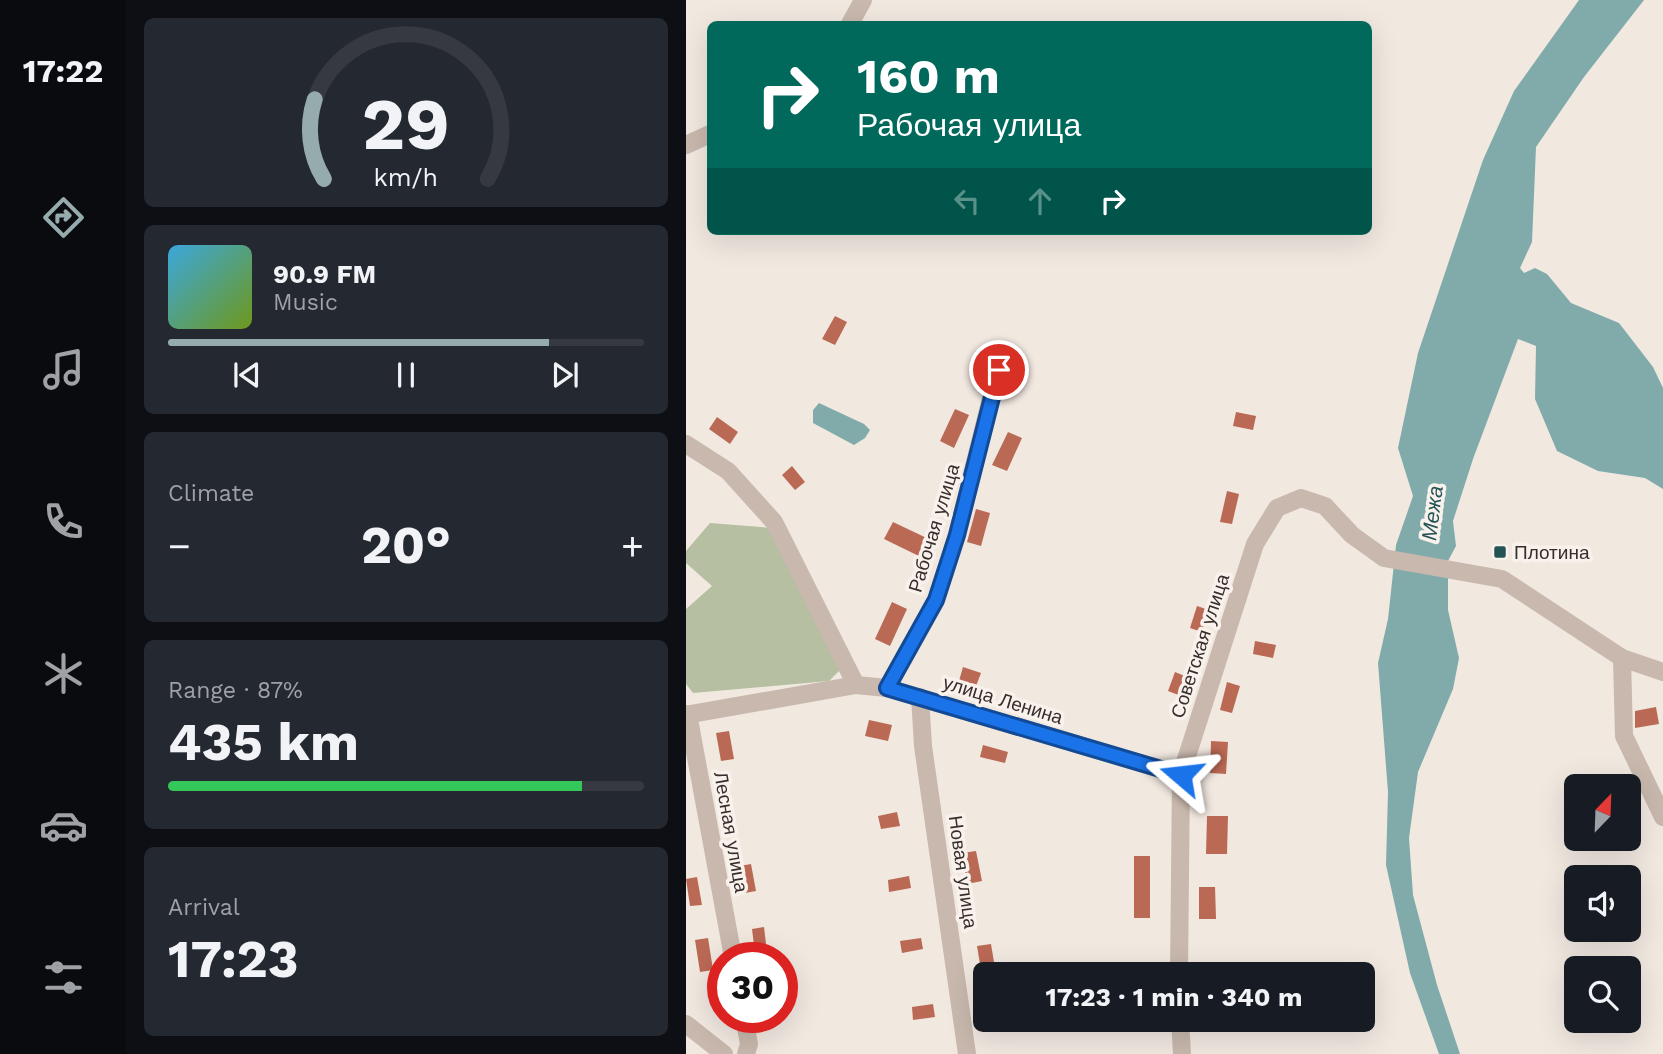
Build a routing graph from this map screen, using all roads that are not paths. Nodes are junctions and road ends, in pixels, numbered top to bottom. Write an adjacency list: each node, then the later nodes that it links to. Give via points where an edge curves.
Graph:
1 (863, 0): 2 (street)
2 (852, 21)
3 (707, 135): 4 (street)
4 (686, 145)
5 (999, 370): 10 (street, Рабочая улица, via 936,600)
6 (686, 444): 9 (street, via 728,471 774,522)
7 (1622, 658): 8 (street); 13 (street, Советская улица, via 1502,579 1384,558 1352,535 1325,506 1301,498 1277,508 1255,544); 14 (street, via 1624,736)
8 (1663, 672)
9 (856, 685): 10 (street, улица Ленина); 12 (street, улица Ленина)
10 (887, 688): 11 (street, улица Ленина)
11 (920, 696): 13 (street, улица Ленина); 22 (street, Новая улица, via 923,746)
12 (687, 714): 15 (street, Лесная улица)
13 (1181, 775): 16 (street, Советская улица)
14 (1663, 817)
15 (730, 942)
16 (1179, 962)
17 (686, 1024): 20 (street)
18 (1181, 1032): 23 (street)
19 (747, 1033): 21 (street)
20 (724, 1054)
21 (746, 1054)
22 (967, 1054)
23 (1182, 1054)

